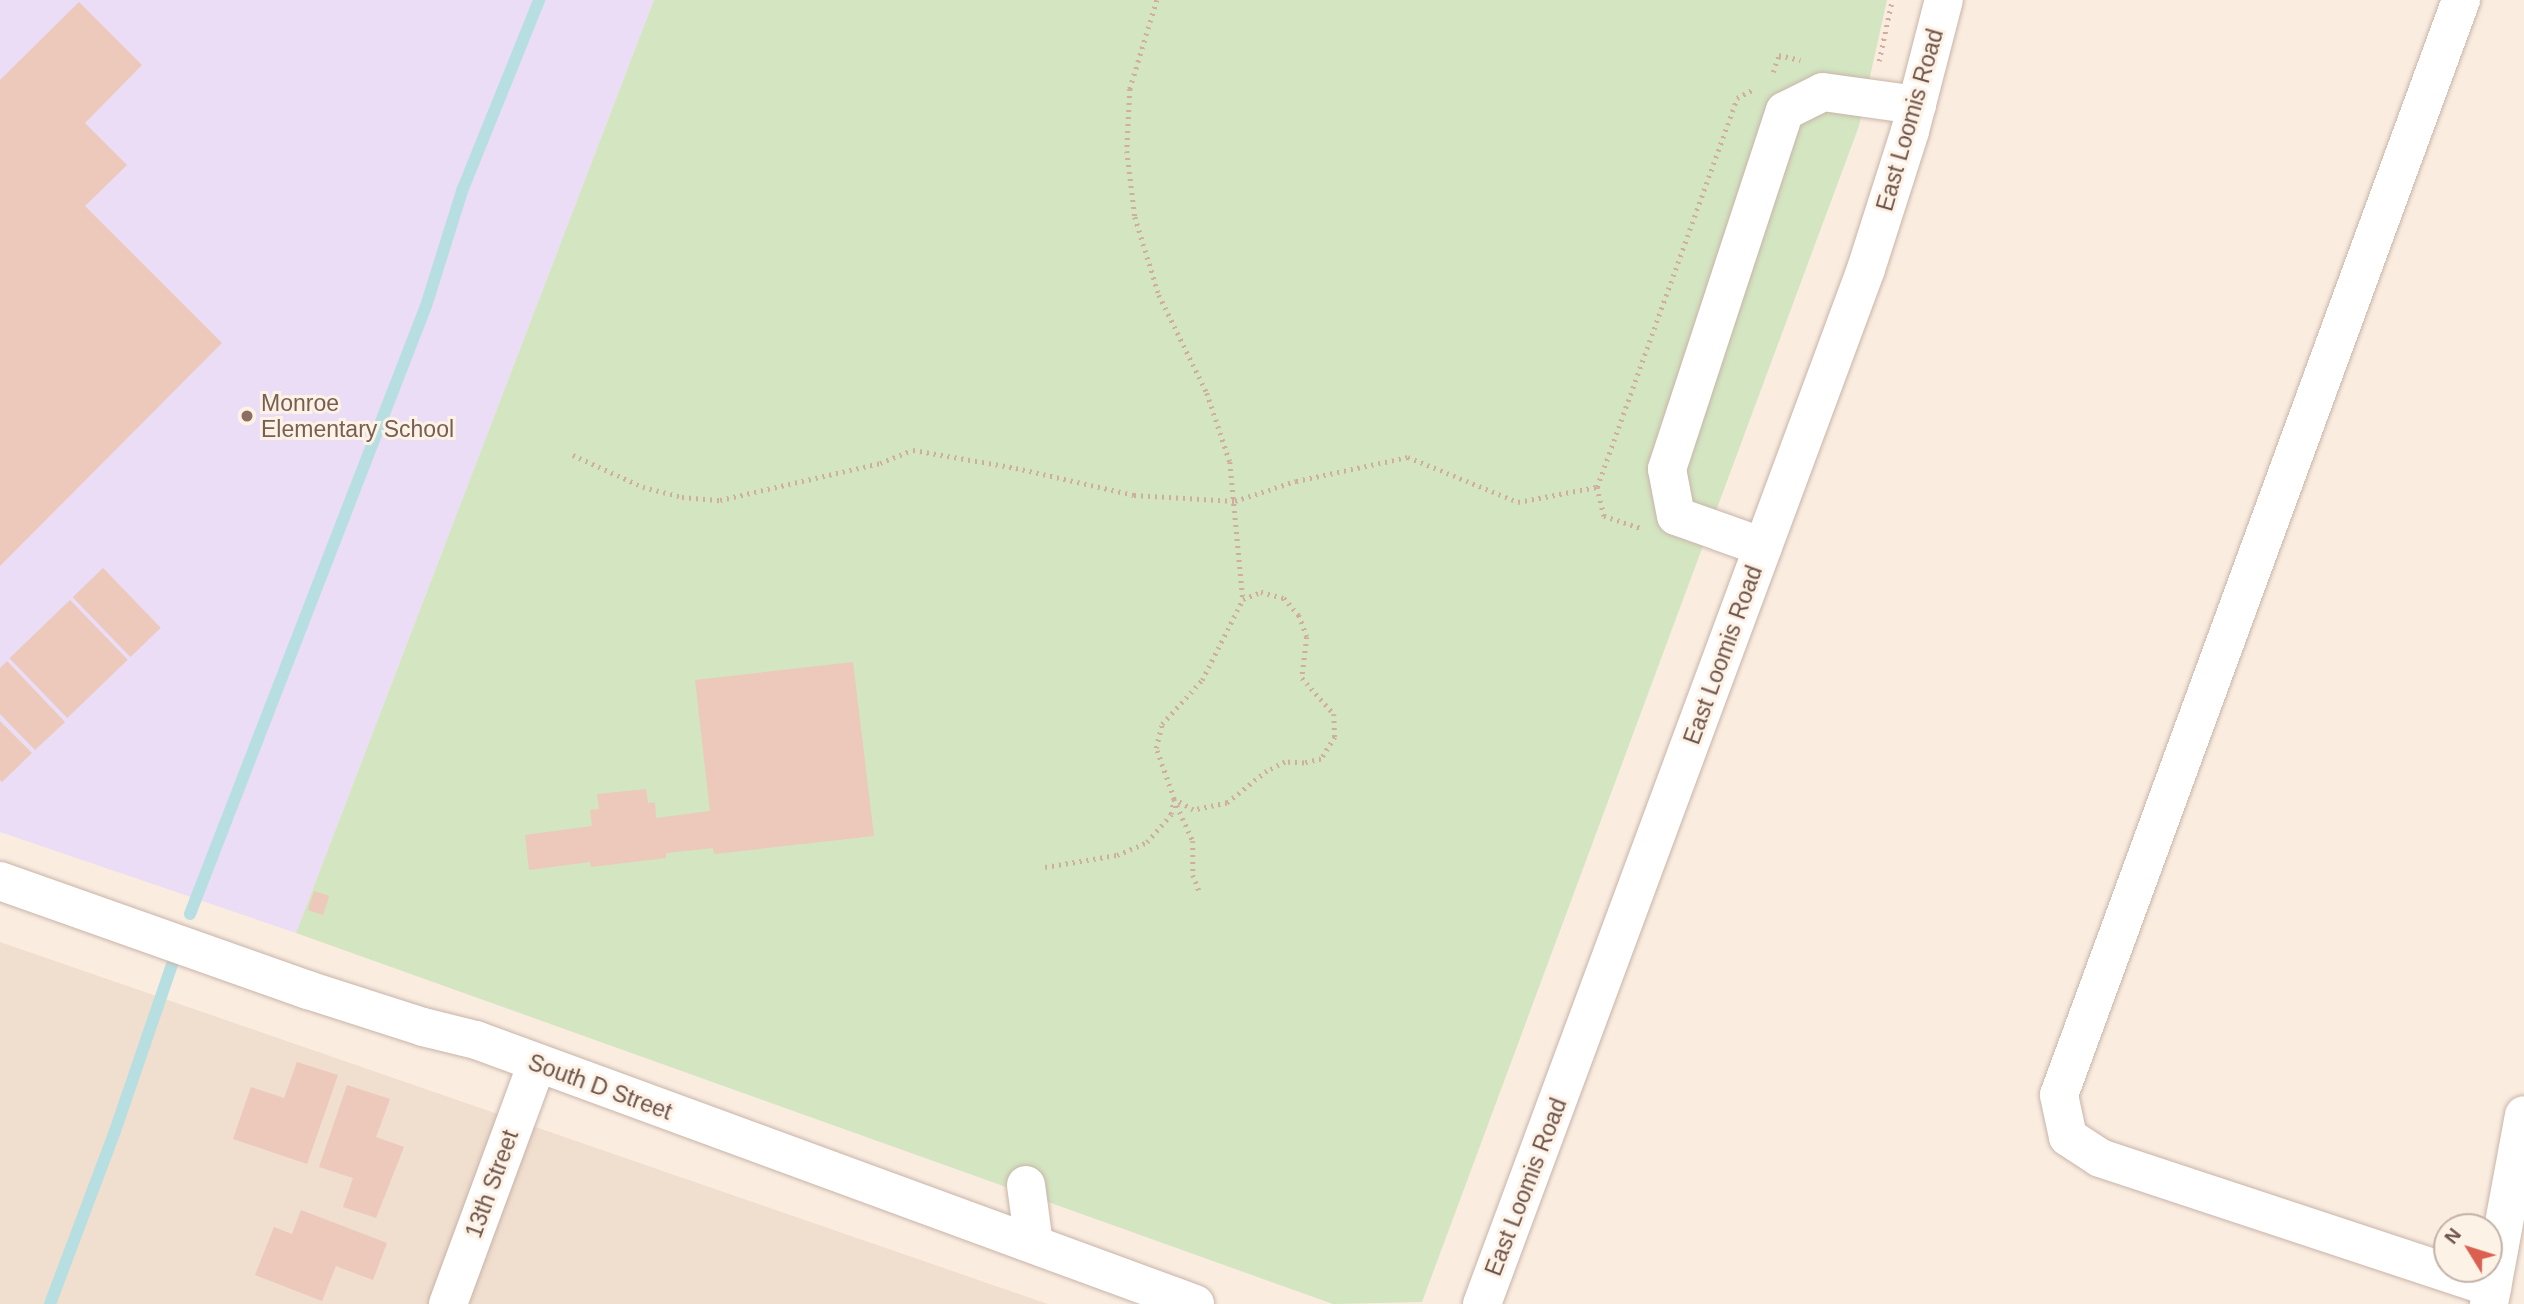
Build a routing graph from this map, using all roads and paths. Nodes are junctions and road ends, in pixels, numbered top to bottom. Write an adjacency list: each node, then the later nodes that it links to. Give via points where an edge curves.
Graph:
1 (1157, 0): 6 (path, via 1130,89 1127,151 1135,217 1158,295 1207,393 1230,462)
2 (1944, 0): 4 (street, East Loomis Road)
3 (2461, 0): 18 (street, via 2059,1095 2068,1137 2100,1158)
4 (1917, 105): 8 (street, East Loomis Road, via 1866,269); 8 (street, via 1824,92 1785,111 1667,469 1676,516)
5 (573, 455): 6 (path, via 643,487 720,500 880,463 913,450 1134,495)
6 (1235, 500): 7 (path, via 1296,481 1408,457 1517,502 1597,486 1604,516); 9 (path)
7 (1644, 529)
8 (1763, 547): 21 (street, East Loomis Road)
9 (1243, 599): 10 (path, via 1202,680 1162,724 1156,748); 10 (path, via 1261,592 1284,598 1299,615 1307,638 1302,678 1334,714 1335,737 1321,759 1285,762 1227,803 1193,810)
10 (1174, 799): 11 (path, via 1171,814 1147,842 1117,855); 13 (path, via 1192,841 1193,875)
11 (1045, 867)
12 (0, 881): 14 (street, South D Street, via 308,990 476,1040)
13 (1199, 891)
14 (537, 1064): 17 (street, South D Street); 20 (street, 13th Street)
15 (2524, 1115): 18 (street)
16 (1026, 1185): 17 (street)
17 (1034, 1244): 19 (street, South D Street)
18 (2491, 1296)
19 (1181, 1301)
20 (447, 1304)
21 (1482, 1304)

